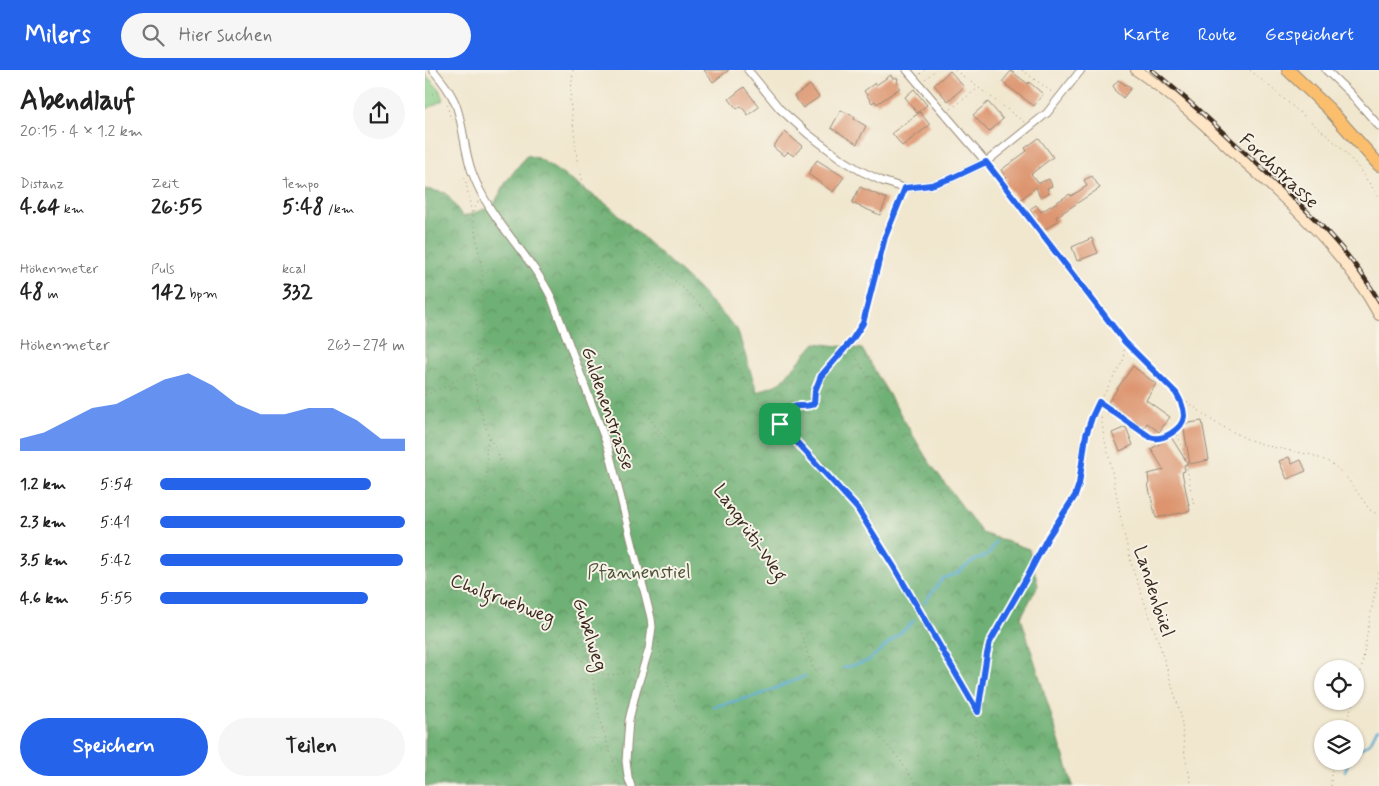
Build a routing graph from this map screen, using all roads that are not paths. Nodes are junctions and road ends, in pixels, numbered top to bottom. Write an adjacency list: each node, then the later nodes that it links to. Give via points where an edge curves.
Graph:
1 (433, 70): 14 (street, Guldenenstrasse, via 456,106 466,154 481,194 552,298 608,447 651,627 649,649 631,708 626,749 626,769)
2 (748, 70): 11 (street, via 780,109 808,134 840,158 882,181 905,188 931,185)
3 (907, 70): 11 (street)
4 (1081, 70): 11 (street, via 1047,113)
5 (1137, 70): 13 (main road, Forchstrasse, via 1194,115 1313,226 1344,261)
6 (1287, 70): 12 (highway, via 1329,108)
7 (1300, 70): 10 (highway)
8 (1326, 70): 9 (street)
9 (1379, 126)
10 (1379, 152)
11 (986, 162)
12 (1379, 165)
13 (1379, 315)
14 (631, 786)

